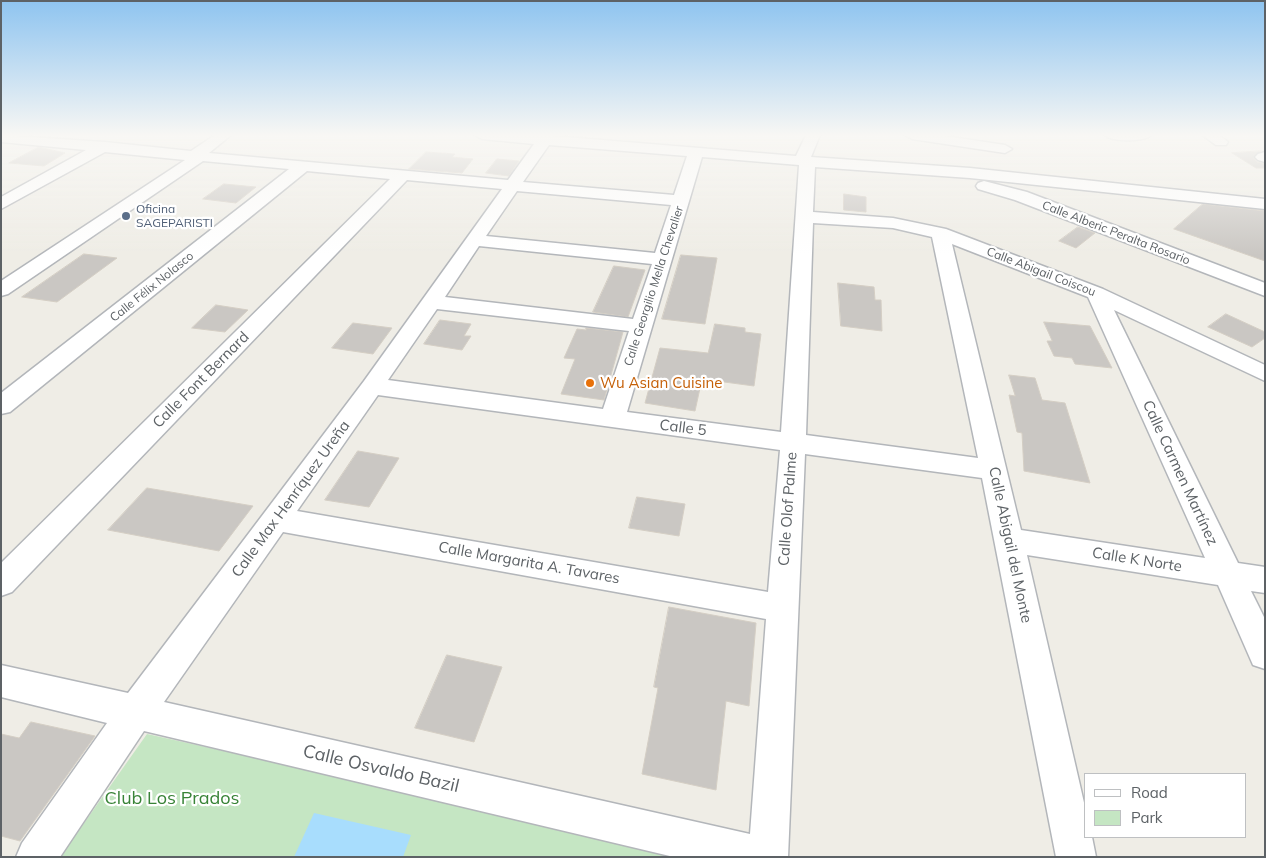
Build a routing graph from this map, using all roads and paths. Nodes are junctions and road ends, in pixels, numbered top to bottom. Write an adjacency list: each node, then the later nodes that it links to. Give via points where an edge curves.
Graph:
1 (53, 175): 13 (street)
2 (170, 175): 19 (street)
3 (292, 175): 26 (street, Calle Félix Nolasco)
4 (382, 175): 10 (street)
5 (519, 175): 11 (street, Calle Max Henríquez Ureña)
6 (684, 175): 12 (street, Calle Georgilio Mella Chevalier)
7 (806, 175): 15 (street, Calle Olof Palme)
8 (972, 175): 20 (street, Calle Alberic Peralta Rosario, via 982,185 1021,196)
9 (998, 175): 14 (street)
10 (401, 177): 11 (street); 34 (street, Calle Font Bernard)
11 (510, 187): 12 (street); 17 (street, Calle Max Henríquez Ureña)
12 (681, 201): 18 (street, Calle Georgilio Mella Chevalier)
13 (1, 204)
14 (1265, 204)
15 (804, 217): 16 (street, Calle Abigail Coiscou, via 893,224); 28 (street, Calle Olof Palme)
16 (940, 233): 21 (street, Calle Abigail Coiscou); 29 (street, Calle Abigail del Monte)
17 (474, 240): 18 (street); 22 (street, Calle Max Henríquez Ureña)
18 (662, 259): 23 (street, Calle Georgilio Mella Chevalier)
19 (1, 290)
20 (1265, 290)
21 (1096, 293): 24 (street, Calle Abigail Coiscou); 32 (street, Calle Carmen Martínez)
22 (432, 302): 23 (street); 25 (street, Calle Max Henríquez Ureña)
23 (640, 326): 27 (street, Calle Georgilio Mella Chevalier)
24 (1265, 374)
25 (372, 386): 27 (street, Calle 5); 30 (street, Calle Max Henríquez Ureña)
26 (1, 406)
27 (612, 420): 28 (street, Calle 5)
28 (793, 441): 29 (street, Calle 5); 35 (street, Calle Olof Palme)
29 (994, 470): 31 (street, Calle Abigail del Monte)
30 (276, 519): 35 (street, Calle Margarita A. Tavares); 38 (street, Calle Max Henríquez Ureña)
31 (1009, 540): 32 (street, Calle K Norte); 42 (street, Calle Abigail del Monte)
32 (1228, 574): 33 (street, Calle K Norte); 36 (street, Calle Carmen Martínez)
33 (1265, 580)
34 (1, 582)
35 (781, 608): 41 (street, Calle Olof Palme)
36 (1265, 654)
37 (1, 681): 38 (street, Calle Osvaldo Bazil)
38 (136, 712): 39 (street, Calle Max Henríquez Ureña); 40 (street, Calle Osvaldo Bazil)
39 (36, 857)
40 (760, 857)
41 (768, 857)
42 (1076, 857)

